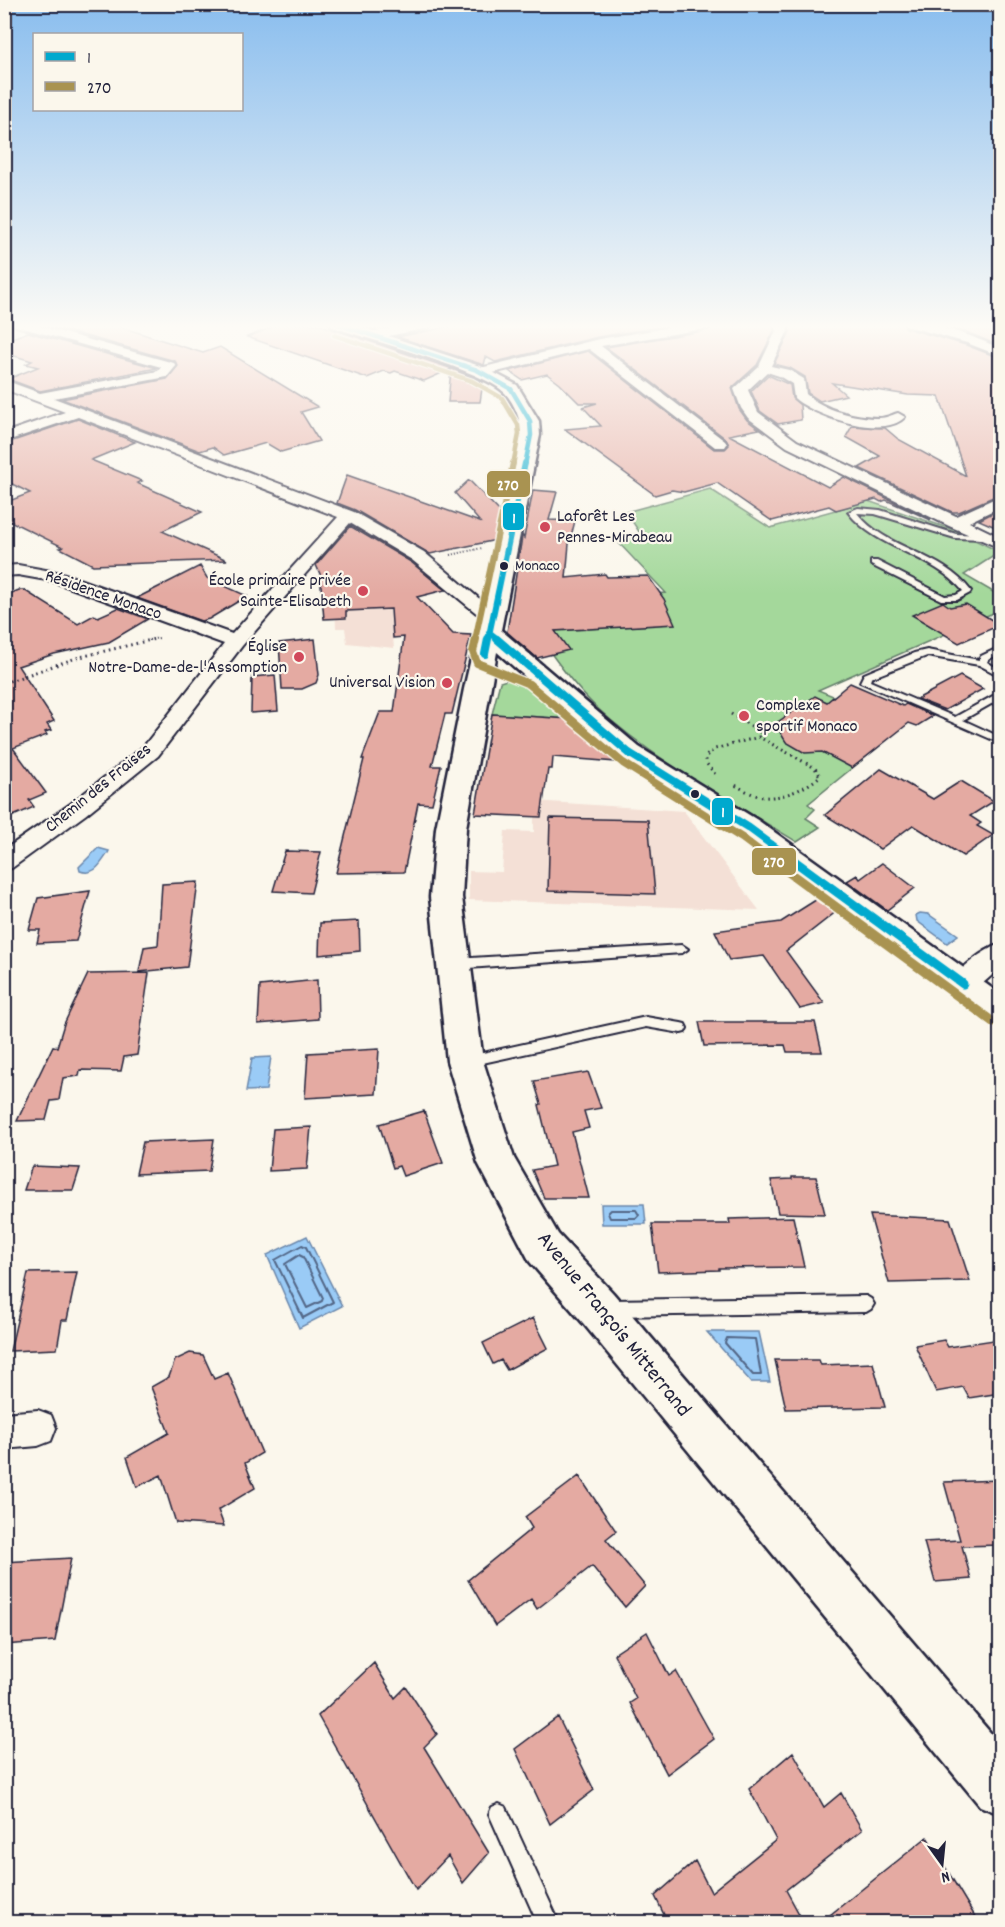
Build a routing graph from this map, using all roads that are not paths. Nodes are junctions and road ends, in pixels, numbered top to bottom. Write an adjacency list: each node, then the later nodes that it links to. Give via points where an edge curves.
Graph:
1 (61, 414): 9 (street)
2 (63, 414): 10 (street)
3 (83, 414): 13 (street)
4 (526, 414): 19 (main road, Avenue François Mitterrand, via 531,435)
5 (681, 414): 11 (street)
6 (751, 414): 14 (street, via 792,444)
7 (839, 414): 8 (street, via 890,422)
8 (898, 417)
9 (4, 433)
10 (4, 438)
11 (720, 444)
12 (1000, 501): 14 (street)
13 (348, 516): 19 (street, via 418,556); 20 (street, Chemin des Fraises)
14 (955, 523): 15 (street)
15 (985, 537): 16 (street); 17 (lane, via 955,536 877,512 857,510 852,512 855,518 957,578 967,591 963,596 944,598)
16 (1000, 543)
17 (874, 563)
18 (4, 571): 20 (street, Résidence Monaco, via 56,577)
19 (489, 635): 30 (main road, Avenue François Mitterrand, via 451,828 446,897); 31 (main road, via 629,753 749,828)
20 (235, 642): 27 (street, Chemin des Fraises, via 151,751)
21 (1000, 650): 22 (lane)
22 (982, 663): 23 (lane); 25 (lane, via 927,653 867,676 865,682 870,685)
23 (1000, 673)
24 (1000, 695): 25 (lane)
25 (954, 721): 26 (lane)
26 (1000, 740)
27 (4, 862)
28 (682, 949): 30 (lane)
29 (1000, 954): 31 (street)
30 (453, 964): 34 (main road, Avenue François Mitterrand)
31 (963, 984): 32 (main road)
32 (1000, 1012)
33 (681, 1028): 34 (lane, via 646,1022)
34 (465, 1061): 36 (main road, Avenue François Mitterrand, via 497,1163 544,1248)
35 (866, 1304): 36 (lane)
36 (598, 1308): 37 (main road, Avenue François Mitterrand, via 854,1614)
37 (987, 1762)
38 (499, 1814): 39 (lane)
39 (548, 1923)

